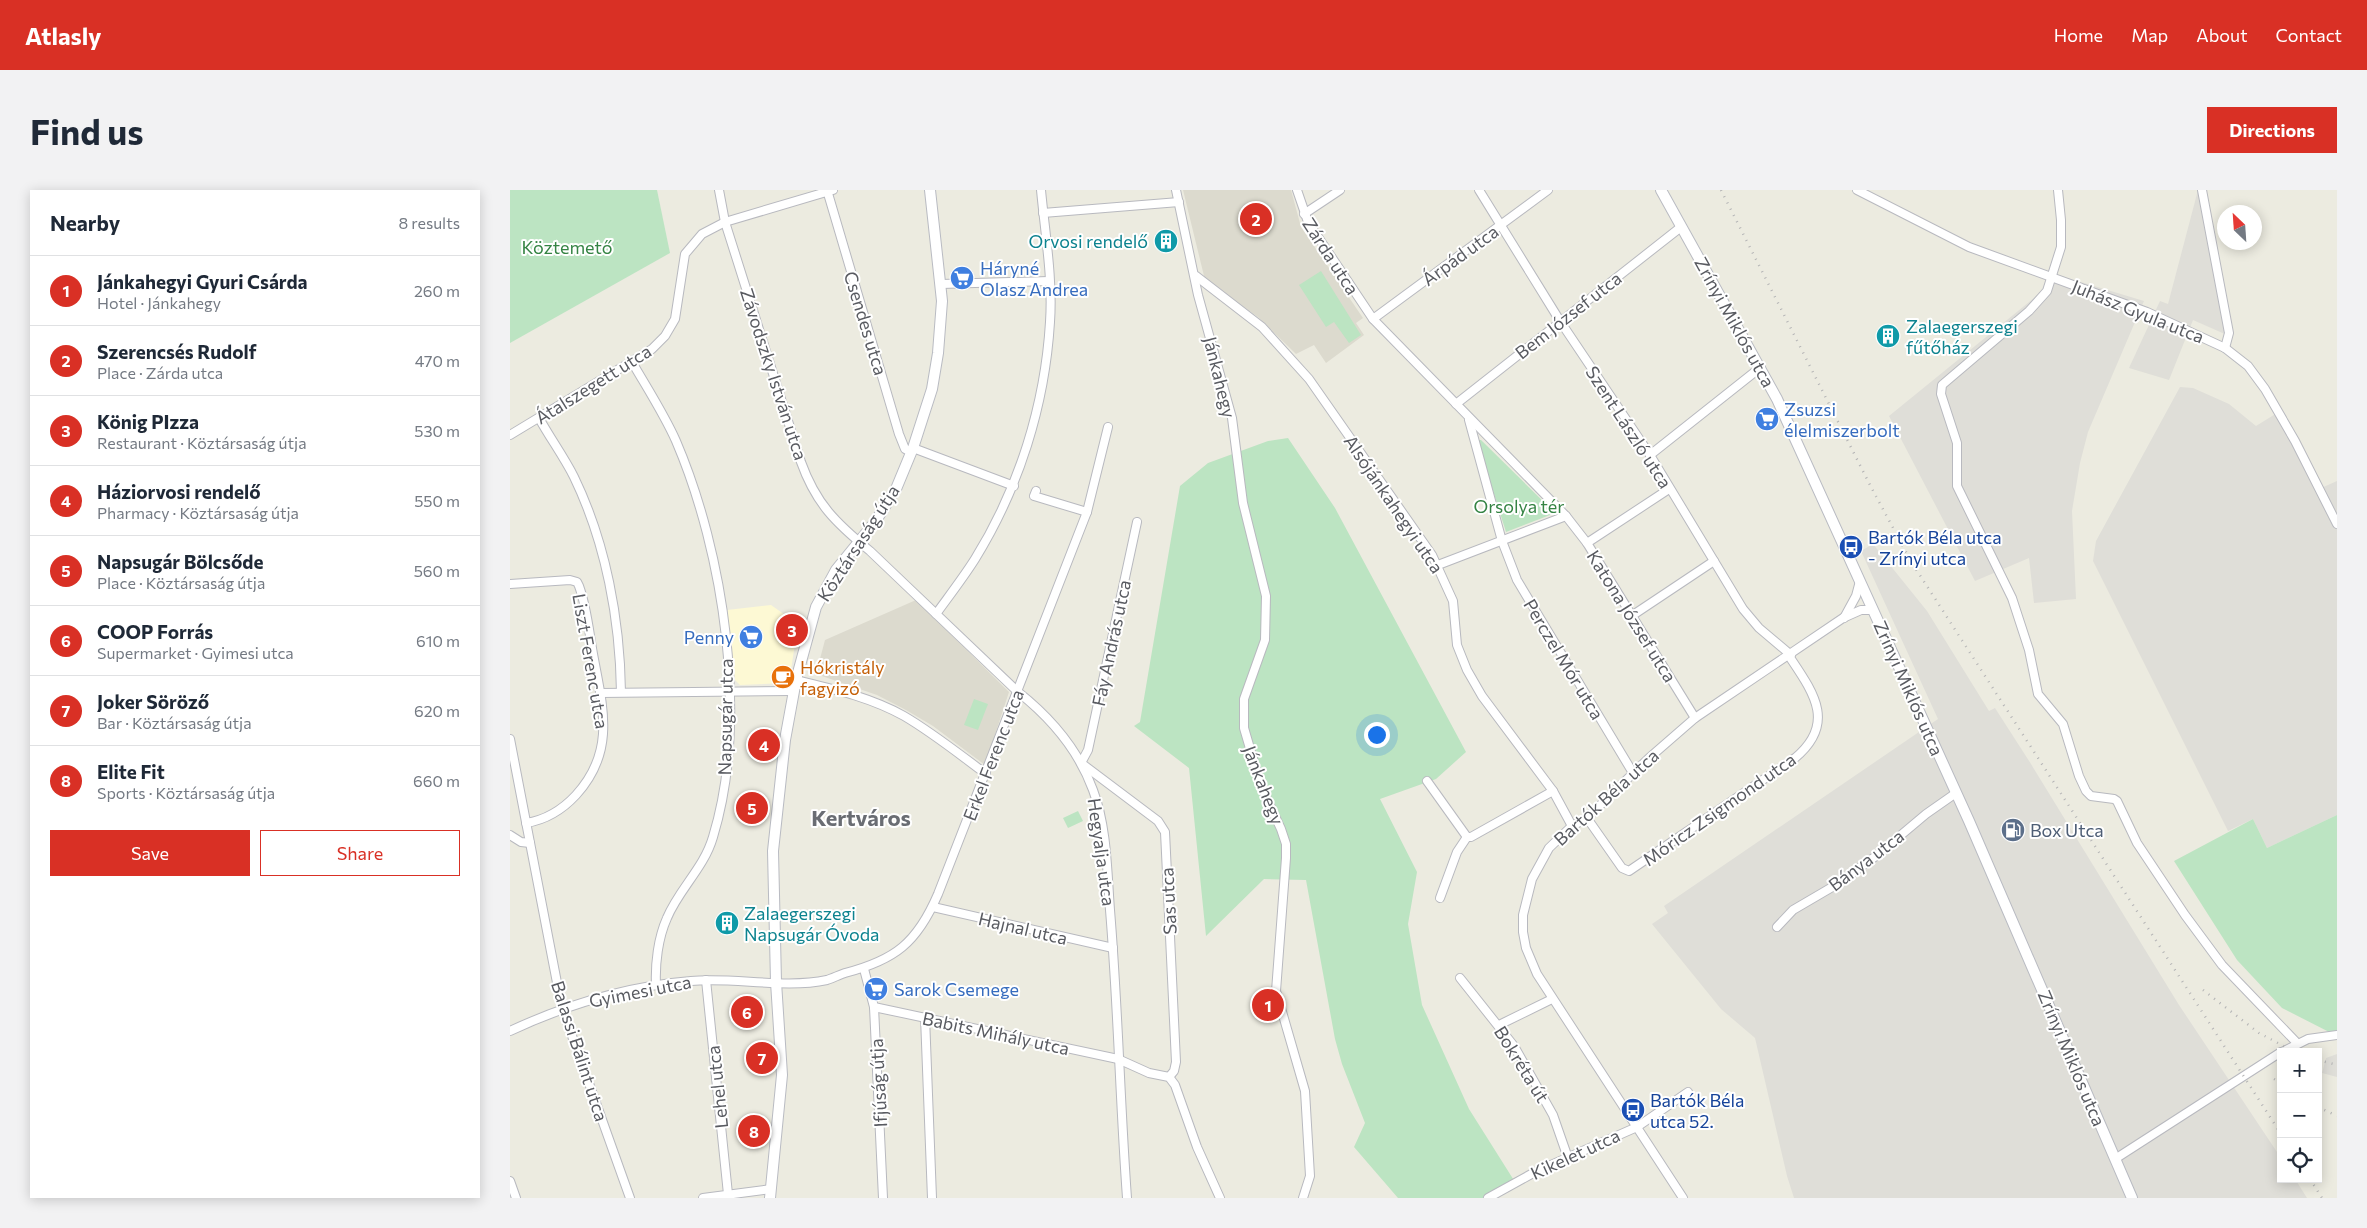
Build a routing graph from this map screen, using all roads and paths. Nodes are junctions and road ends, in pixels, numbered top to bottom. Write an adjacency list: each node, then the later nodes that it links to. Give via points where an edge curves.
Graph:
1 (719, 190): 17 (street, Závodszky István utca)
2 (829, 190): 17 (street, Átalszegett utca); 34 (street, Csendes utca, via 899,434 905,449)
3 (930, 190): 23 (main road, Köztársaság útja)
4 (1041, 190): 15 (street)
5 (1176, 190): 14 (street, Jánkahegy)
6 (1297, 190): 16 (street, Zárda utca)
7 (1340, 190): 16 (street)
8 (1479, 190): 18 (street, Szent László utca)
9 (1548, 190): 18 (street, Árpád utca)
10 (1660, 190): 19 (main road, Zrínyi Miklós utca)
11 (1857, 190): 21 (street, Juhász Gyula utca, via 1962,244)
12 (2058, 190): 21 (street, via 2062,238)
13 (2202, 190): 26 (street, via 2229,333)
14 (1179, 202): 15 (street); 20 (street, Jánkahegy)
15 (1043, 213): 22 (street)
16 (1304, 214): 24 (street, Zárda utca)
17 (725, 222): 27 (street, Átalszegett utca, via 708,229 689,249 672,324 652,349); 44 (street, Závodszky István utca, via 808,481 817,499)
18 (1501, 225): 24 (street, Árpád utca); 25 (street, Szent László utca)
19 (1682, 227): 25 (street, Bem József utca); 28 (main road, Zrínyi Miklós utca)
20 (1196, 276): 47 (street, Alsójánkahegyi utca, via 1262,327 1309,379); 110 (street, Jánkahegy, via 1232,418 1243,503 1266,596 1264,640 1244,699 1243,714 1253,765 1286,844 1276,991 1305,1091 1310,1176)
21 (2052, 278): 26 (street, Juhász Gyula utca, via 2147,312); 91 (street, via 2050,287 2038,302 1942,385 1941,394 1957,443 1957,486 2007,587 2029,650 2038,694 2063,724 2086,791 2091,796 2117,802 2137,843 2185,915 2222,964)
22 (1049, 281): 23 (street); 36 (street, via 1050,322 1043,377 1029,440)
23 (941, 284): 34 (main road, Köztársaság útja, via 936,368)
24 (1372, 319): 29 (street, Zárda utca)
25 (1560, 321): 29 (street, Bem József utca); 35 (street, Szent László utca)
26 (2225, 348): 42 (street, Juhász Gyula utca, via 2248,366 2265,389)
27 (632, 362): 30 (street, Átalszegett utca); 56 (street, Napsugár utca, via 675,439 702,518 719,587)
28 (1761, 367): 35 (street); 48 (main road, Zrínyi Miklós utca)
29 (1456, 404): 31 (street)
30 (539, 418): 33 (street, Átalszegett utca); 58 (street, Liszt Ferenc utca, via 574,477 603,560 613,603)
31 (1468, 418): 40 (street); 43 (street)
32 (1108, 427): 39 (street, Erkel Ferenc utca)
33 (510, 435)
34 (912, 450): 36 (street); 44 (main road, Köztársaság útja, via 887,505)
35 (1650, 456): 37 (street, Szent László utca)
36 (1014, 486): 51 (street, via 975,560)
37 (1669, 489): 45 (street); 46 (street, Szent László utca)
38 (1036, 491): 39 (street, via 1034,496)
39 (1086, 512): 59 (street, Erkel Ferenc utca)
40 (1566, 516): 43 (street); 45 (street, Katona József utca)
41 (1137, 522): 63 (street, Fáy András utca, via 1088,750)
42 (2337, 524)
43 (1502, 541): 47 (street); 64 (street, Perczel Mór utca, via 1522,590)
44 (859, 542): 51 (street, Hegyalja utca); 55 (main road, Köztársaság útja, via 836,570 821,597 812,617)
45 (1587, 543): 52 (street, Katona József utca)
46 (1714, 561): 52 (street); 54 (street, Szent László utca, via 1754,624)
47 (1438, 566): 67 (street, Alsójánkahegyi utca, via 1452,600 1457,645 1466,670)
48 (1860, 581): 50 (main road, Zrínyi Miklós utca); 53 (street)
49 (510, 584): 60 (street, Liszt Ferenc utca, via 577,582 582,593)
50 (1873, 610): 53 (street, via 1861,610); 68 (main road, Zrínyi Miklós utca)
51 (936, 614): 59 (street, Hegyalja utca)
52 (1633, 614): 61 (street, Katona József utca)
53 (1844, 618): 54 (street, Bartók Béla utca)
54 (1790, 655): 61 (street, Bartók Béla utca); 69 (street, Móricz Zsigmond utca, via 1812,693 1818,715 1815,736 1795,758 1629,871 1622,868)
55 (796, 680): 57 (main road, Köztársaság útja); 65 (street, via 843,692 898,713 930,732)
56 (728, 691): 57 (street); 58 (street); 83 (street, Napsugár utca, via 726,762 713,836 700,866 666,919 658,952)
57 (793, 691): 82 (main road, Köztársaság útja, via 773,852)
58 (621, 692): 60 (street)
59 (1018, 692): 63 (street, Hegyalja utca, via 1043,711); 65 (street, Erkel Ferenc utca)
60 (600, 693): 70 (street, Liszt Ferenc utca, via 604,741 594,771 568,803 543,818)
61 (1695, 718): 64 (street, Bartók Béla utca)
62 (510, 739): 70 (street, Balassi Bálint utca)
63 (1081, 763): 78 (street, Hegyalja utca, via 1100,817); 95 (street, Sas utca, via 1158,821 1165,832 1176,1062)
64 (1633, 773): 69 (street, Bartók Béla utca)
65 (986, 774): 76 (street, Erkel Ferenc utca)
66 (1427, 781): 73 (street)
67 (1553, 791): 71 (street, Alsójánkahegyi utca); 73 (street)
68 (1956, 793): 77 (street, Bánya utca, via 1876,856 1794,910); 99 (main road, Zrínyi Miklós utca)
69 (1587, 818): 71 (street, Bartók Béla utca)
70 (526, 823): 74 (street, Balassi Bálint utca)
71 (1572, 826): 84 (street, Bartók Béla utca, via 1555,841 1539,864 1523,915 1528,956)
72 (510, 835): 74 (street)
73 (1467, 837): 75 (street, via 1457,852)
74 (530, 843): 86 (street, Balassi Bálint utca)
75 (1440, 898)
76 (933, 907): 78 (street, Hajnal utca); 79 (street, Erkel Ferenc utca, via 906,944 886,959)
77 (1777, 927)
78 (1113, 948): 94 (street, Hegyalja utca)
79 (864, 969): 82 (street, Erkel Ferenc utca, via 828,979); 85 (street, Ifjúság útja)
80 (1460, 978): 88 (street, Bokréta út)
81 (706, 980): 82 (street, Gyimesi utca); 83 (street, Gyimesi utca); 101 (street, Lehel utca)
82 (776, 982): 102 (main road, Köztársaság útja, via 782,1076)
83 (656, 985): 86 (street, Gyimesi utca)
84 (1552, 999): 88 (street); 97 (street, Bartók Béla utca)
85 (874, 1007): 87 (street, Babits Mihály utca); 106 (street, Ifjúság útja)
86 (564, 1008): 89 (street, Gyimesi utca); 104 (street, Balassi Bálint utca)
87 (925, 1017): 94 (street, Babits Mihály utca); 107 (street)
88 (1499, 1025): 98 (street, Bokréta út, via 1553,1116)
89 (510, 1031)
90 (2337, 1035): 91 (street)
91 (2297, 1043): 92 (street)
92 (2288, 1048)
93 (2277, 1055): 99 (street)
94 (1118, 1059): 95 (street, via 1149,1073); 108 (street, Hegyalja utca)
95 (1169, 1077): 109 (street)
96 (1688, 1092): 97 (street, Kikelet utca)
97 (1637, 1127): 98 (street, Kikelet utca); 112 (street, Bartók Béla utca)
98 (1568, 1158): 111 (street, Kikelet utca)
99 (2115, 1158): 113 (main road, Zrínyi Miklós utca)
100 (510, 1181): 103 (street)
101 (728, 1194): 102 (street); 105 (street)
102 (771, 1194)
103 (516, 1198)
104 (630, 1198)
105 (703, 1198)
106 (883, 1198)
107 (932, 1198)
108 (1127, 1198)
109 (1220, 1198)
110 (1303, 1198)
111 (1488, 1198)
112 (1683, 1198)
113 (2132, 1198)

